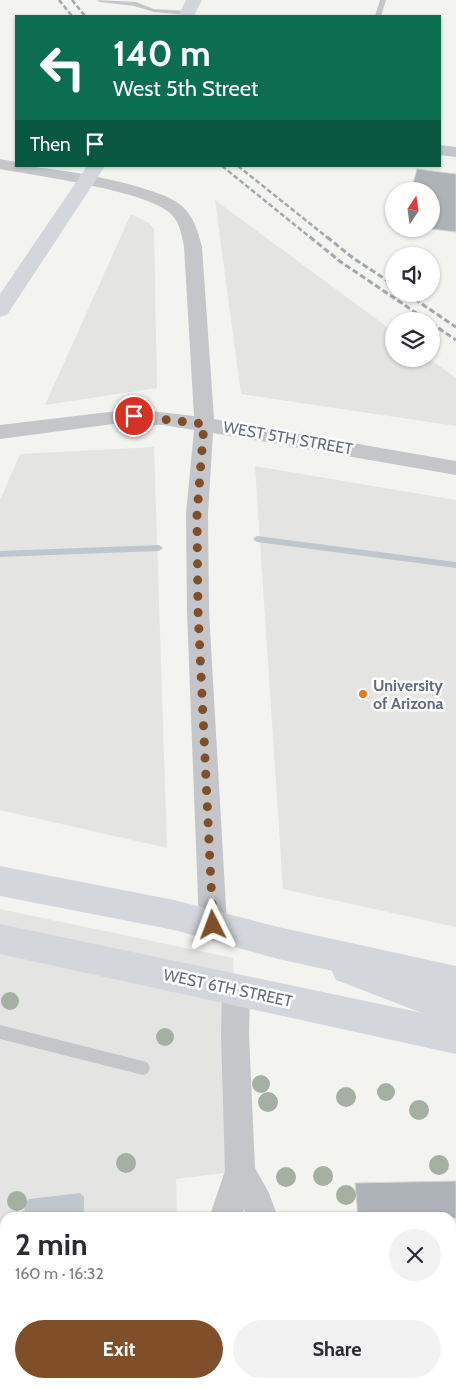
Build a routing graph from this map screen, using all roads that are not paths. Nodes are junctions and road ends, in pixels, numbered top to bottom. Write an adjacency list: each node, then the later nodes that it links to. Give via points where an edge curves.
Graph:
1 (100, 0): 3 (lane, via 156,10)
2 (383, 0): 4 (lane)
3 (189, 10)
4 (378, 15)
5 (441, 150): 6 (street)
6 (456, 152)
7 (0, 164): 8 (street)
8 (15, 165)
9 (30, 167): 10 (street)
10 (91, 173): 11 (main road); 12 (street, via 172,204 183,215 193,247)
11 (0, 310)
12 (204, 424): 13 (street, WEST 5TH STREET, via 134,416); 14 (street, WEST 5TH STREET); 16 (street, via 197,514 198,611)
13 (0, 432)
14 (456, 468)
15 (0, 881): 16 (main road)
16 (213, 925): 18 (main road)
17 (0, 939): 20 (main road, WEST 6TH STREET)
18 (278, 942): 19 (main road); 21 (main road)
19 (456, 982)
20 (236, 990): 23 (main road, WEST 6TH STREET); 25 (street)
21 (456, 1010)
22 (0, 1032): 24 (lane)
23 (456, 1037)
24 (143, 1068)
25 (240, 1171): 26 (street); 27 (street)
26 (227, 1212)
27 (260, 1212)

